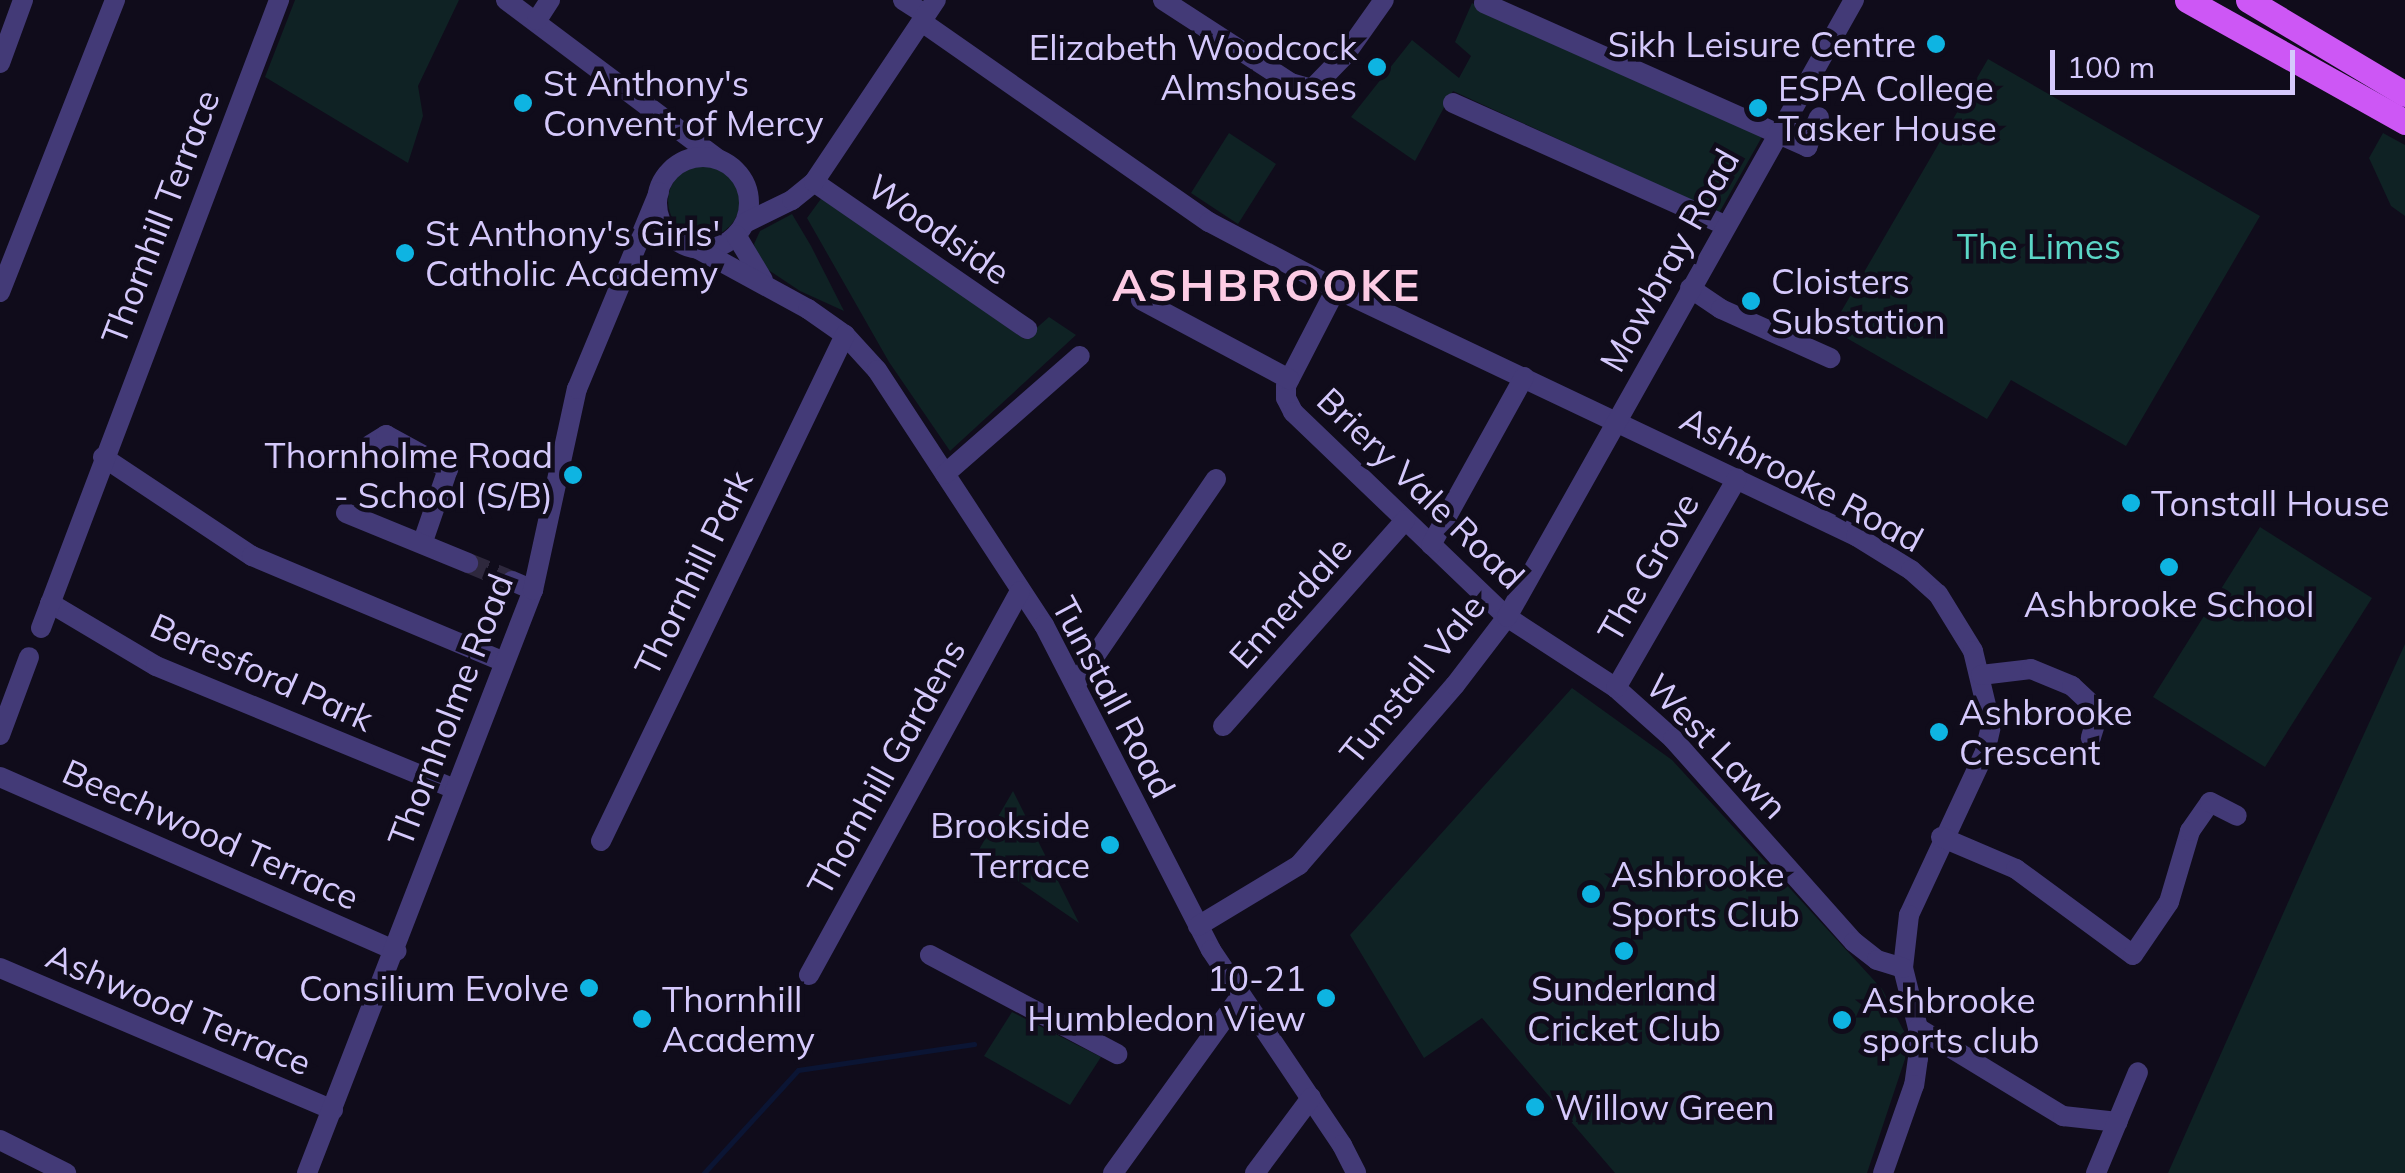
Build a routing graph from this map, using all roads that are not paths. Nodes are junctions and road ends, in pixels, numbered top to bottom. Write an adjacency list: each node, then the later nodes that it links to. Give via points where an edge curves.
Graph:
1 (23, 0): 15 (street)
2 (115, 0): 34 (street)
3 (279, 0): 44 (street, Thornhill Terrace)
4 (506, 0): 14 (street)
5 (550, 0): 14 (street)
6 (904, 0): 13 (street, Ashbrooke Road)
7 (1163, 0): 8 (street, via 1291,84 1312,89)
8 (1384, 0)
9 (1854, 0): 21 (street, Mowbray Road)
10 (2248, 0): 16 (main road)
11 (1484, 3): 21 (street)
12 (2201, 3): 20 (main road)
13 (928, 12): 23 (street); 33 (street, Ashbrooke Road, via 1209,222)
14 (537, 20): 18 (street)
15 (0, 63)
16 (2405, 94)
17 (1453, 103): 27 (street)
18 (652, 106): 22 (street); 25 (street, via 670,136)
19 (1820, 117): 21 (street, via 1807,147)
20 (2405, 122)
21 (1778, 133): 27 (street, Mowbray Road)
22 (719, 160): 24 (street); 25 (street, via 689,159)
23 (814, 182): 26 (street); 36 (street, Woodside)
24 (745, 183): 26 (street, via 768,198); 28 (street, via 749,207)
25 (662, 185): 29 (street, via 660,217); 30 (street, Thornholme Road)
26 (792, 200): 28 (street)
27 (1725, 225): 32 (street, Mowbray Road)
28 (740, 228): 29 (street, via 725,243); 31 (street, Tunstall Road, via 749,261)
29 (689, 246): 30 (street, via 656,242); 31 (street, Tunstall Road)
30 (628, 262): 54 (street, Thornholme Road, via 578,389)
31 (771, 288): 37 (street, Tunstall Road)
32 (1690, 288): 39 (street); 42 (street, Mowbray Road)
33 (1336, 290): 40 (street, Ashbrooke Road); 41 (street, Briery Vale Road)
34 (0, 292)
35 (1141, 300): 41 (street)
36 (1027, 329)
37 (845, 335): 45 (street, Tunstall Road, via 877,370); 71 (street, Thornhill Park)
38 (1080, 356): 45 (street)
39 (1830, 358)
40 (1524, 376): 42 (street, Ashbrooke Road); 51 (street)
41 (1288, 379): 49 (street, Briery Vale Road, via 1293,412)
42 (1617, 420): 46 (street, Ashbrooke Road); 57 (street, Tunstall Vale)
43 (370, 445): 50 (street, via 386,435 448,468)
44 (104, 457): 56 (street, Thornhill Terrace); 60 (street, via 252,556)
45 (944, 474): 55 (street, Tunstall Road)
46 (1737, 478): 61 (street, Ashbrooke Road, via 1856,536 1925,582 1959,622); 63 (street, The Grove)
47 (1216, 479): 62 (street)
48 (346, 513): 50 (street)
49 (1405, 520): 51 (street, Briery Vale Road); 64 (street, Ennerdale)
50 (422, 544): 52 (street)
51 (1431, 545): 57 (street, Briery Vale Road)
52 (468, 563)
53 (512, 581): 54 (street)
54 (533, 590): 60 (street, Thornholme Road)
55 (1020, 591): 62 (street, Tunstall Road); 77 (street, Thornhill Gardens)
56 (50, 603): 58 (street, Thornhill Terrace); 68 (street, Beresford Park, via 156,666)
57 (1508, 617): 63 (street, Briery Vale Road); 72 (street, Tunstall Vale, via 1300,865)
58 (41, 628)
59 (29, 657): 65 (street)
60 (502, 661): 68 (street, Thornholme Road)
61 (1981, 675): 66 (street, via 2018,668 2059,678 2098,706 2100,721); 70 (street, Ashbrooke Road, via 1990,736)
62 (1077, 682): 72 (street, Tunstall Road, via 1116,772)
63 (1616, 688): 76 (street, West Lawn, via 1673,739 1854,942 1877,960)
64 (1223, 726)
65 (0, 735)
66 (2090, 738)
67 (0, 777): 73 (street, Beechwood Terrace)
68 (455, 789): 73 (street, Thornholme Road)
69 (2237, 816): 70 (street, via 2210,802 2190,830 2169,902 2133,955 2016,868)
70 (1941, 837): 76 (street, Ashbrooke Road, via 1909,915)
71 (601, 841)
72 (1198, 926): 78 (street, Tunstall Road)
73 (396, 951): 83 (street, Thornholme Road)
74 (930, 955): 80 (street)
75 (0, 968): 83 (street, Ashwood Terrace)
76 (1903, 968): 79 (street, Ashbrooke Road)
77 (810, 975)
78 (1240, 996): 82 (street, Tunstall Road); 90 (street)
79 (1918, 1028): 84 (street, via 2063,1116); 92 (street, Ashbrooke Road, via 1914,1085)
80 (1117, 1054)
81 (2138, 1072): 84 (street)
82 (1310, 1098): 87 (street, Tunstall Road); 91 (street)
83 (333, 1110): 89 (street, Thornholme Road)
84 (2118, 1122): 93 (street)
85 (0, 1140): 86 (street)
86 (39, 1167): 88 (street)
87 (1348, 1170)
88 (66, 1173)
89 (307, 1173)
90 (1113, 1173)
91 (1255, 1173)
92 (1883, 1173)
93 (2096, 1173)

